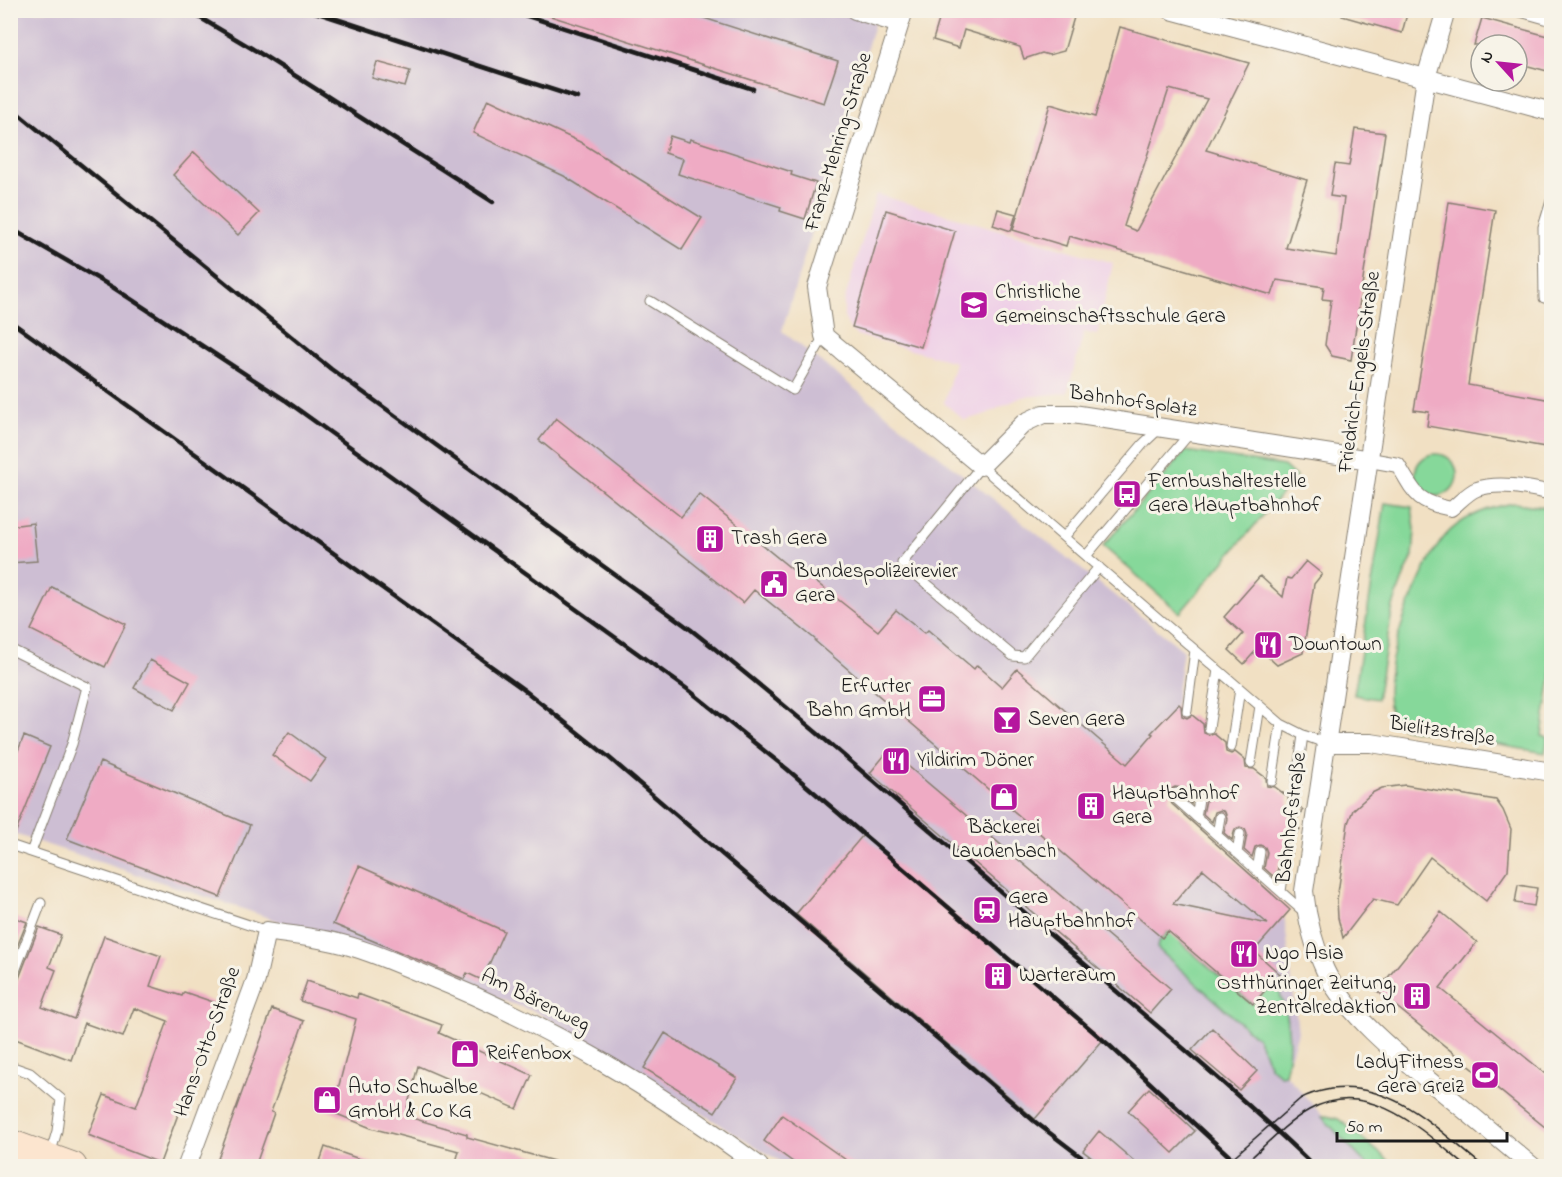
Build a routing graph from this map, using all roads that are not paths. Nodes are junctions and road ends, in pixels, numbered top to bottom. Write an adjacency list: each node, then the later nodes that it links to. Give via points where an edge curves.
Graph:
1 (855, 10): 6 (street)
2 (1171, 10): 5 (street)
3 (1446, 10): 8 (street, Friedrich-Engels-Straße)
4 (1520, 12): 7 (lane)
5 (1209, 15): 8 (street)
6 (901, 17): 13 (street, Franz-Mehring-Straße, via 817,287)
7 (1551, 21)
8 (1426, 78): 9 (street); 16 (street, Friedrich-Engels-Straße)
9 (1551, 112)
10 (1551, 198): 11 (lane, via 1543,227 1544,298)
11 (1551, 300)
12 (650, 301): 13 (lane, via 793,390)
13 (824, 336): 17 (street)
14 (1160, 428): 15 (street, Bahnhofsplatz); 17 (street, Bahnhofsplatz, via 1073,414 1043,414 1024,423); 19 (lane)
15 (1190, 433): 16 (street, Bahnhofsplatz); 20 (lane)
16 (1370, 460): 18 (street, via 1398,465 1413,491 1429,504 1451,509 1476,489 1494,486); 31 (street, Friedrich-Engels-Straße)
17 (981, 466): 19 (lane); 21 (lane, via 902,562 984,633 1013,656 1024,657)
18 (1551, 493)
19 (1064, 537): 20 (lane)
20 (1086, 556): 21 (lane)
21 (1099, 567): 23 (lane)
22 (10, 649): 44 (lane, via 87,687 72,744)
23 (1195, 650): 24 (lane); 27 (lane)
24 (1218, 670): 25 (lane); 29 (lane)
25 (1240, 689): 26 (lane); 32 (lane)
26 (1260, 706): 28 (lane); 33 (lane)
27 (1187, 711)
28 (1281, 724): 30 (lane); 35 (lane)
29 (1209, 728)
30 (1303, 735): 31 (lane); 38 (lane)
31 (1325, 742): 34 (street, Bielitzstraße, via 1371,743); 51 (street, Bahnhofstraße, via 1306,867)
32 (1231, 747)
33 (1251, 763)
34 (1551, 772)
35 (1272, 781)
36 (1177, 793): 39 (lane, via 1176,799)
37 (1199, 799): 39 (lane)
38 (1293, 801)
39 (1196, 816): 42 (lane)
40 (1220, 817): 42 (lane)
41 (1240, 834): 46 (lane)
42 (1217, 835): 46 (lane)
43 (10, 845): 44 (lane)
44 (31, 852): 52 (lane)
45 (1260, 852): 48 (lane)
46 (1237, 853): 48 (lane)
47 (1285, 864): 49 (lane)
48 (1257, 871): 49 (lane)
49 (1281, 891): 51 (lane)
50 (41, 903): 53 (lane)
51 (1306, 915): 59 (street, Bahnhofstraße, via 1325,972 1353,1011 1402,1059)
52 (267, 931): 57 (street, Hans-Otto-Straße, via 256,980); 58 (street, Am Bärenweg, via 335,942 499,1006 660,1095)
53 (10, 984)
54 (10, 1066): 56 (lane, via 30,1073 61,1099 57,1131)
55 (10, 1143): 56 (main road)
56 (62, 1162)
57 (187, 1167)
58 (759, 1167)
59 (1532, 1167)

